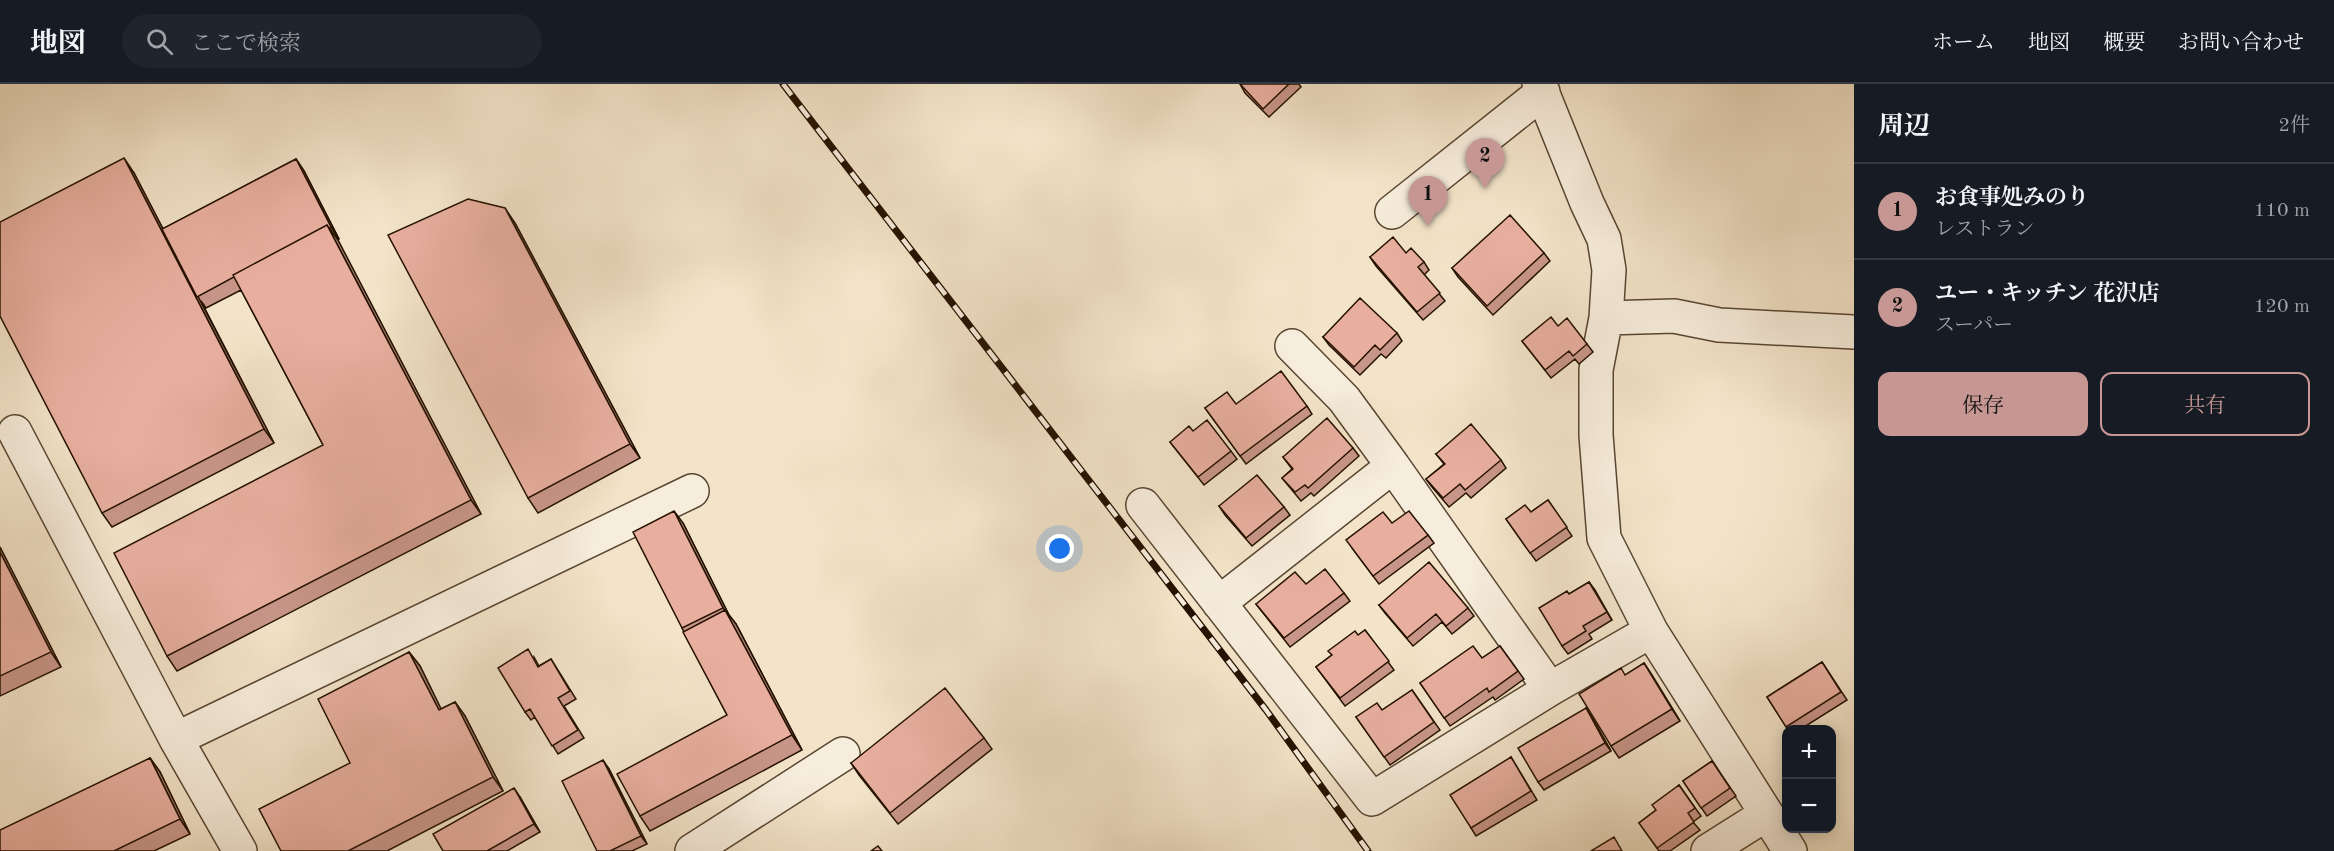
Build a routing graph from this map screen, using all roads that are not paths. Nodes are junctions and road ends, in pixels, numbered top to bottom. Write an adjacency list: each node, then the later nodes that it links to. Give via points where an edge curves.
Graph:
1 (1541, 88): 2 (street); 3 (street, via 1604,239 1609,270)
2 (1392, 212)
3 (1606, 318): 4 (street, via 1674,316 1719,325); 11 (street, via 1596,370 1596,435 1604,538)
4 (1854, 332)
5 (1292, 346): 7 (street, via 1344,399)
6 (15, 432): 13 (street)
7 (1393, 466): 10 (street); 12 (street)
8 (692, 491): 13 (street)
9 (1143, 505): 10 (street)
10 (1220, 603): 12 (street, via 1372,799)
11 (1651, 631): 12 (street); 15 (street)
12 (1550, 689)
13 (176, 739): 16 (street)
14 (843, 754): 17 (street)
15 (1765, 815): 18 (street); 19 (street)
16 (240, 851)
17 (692, 851)
18 (1708, 851)
19 (1790, 851)

